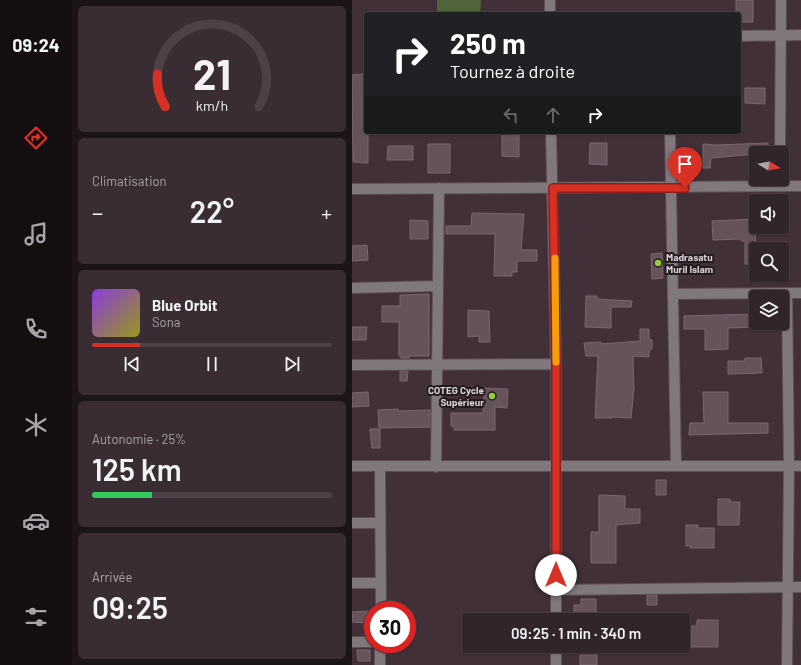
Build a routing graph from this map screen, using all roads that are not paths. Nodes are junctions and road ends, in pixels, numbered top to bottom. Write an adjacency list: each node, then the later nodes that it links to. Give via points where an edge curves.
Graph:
1 (550, 0): 3 (street)
2 (781, 0): 4 (street)
3 (550, 12)
4 (780, 35): 5 (street); 6 (street); 9 (street)
5 (801, 35)
6 (741, 36)
7 (551, 134): 14 (street)
8 (670, 134): 15 (street)
9 (780, 146)
10 (749, 184): 15 (street)
11 (789, 184): 12 (street)
12 (801, 186)
13 (439, 188): 14 (street); 16 (street); 17 (street)
14 (553, 188): 15 (street); 24 (street)
15 (671, 188): 22 (street)
16 (352, 189)
17 (438, 286): 18 (street); 26 (street)
18 (352, 288)
19 (749, 293): 22 (street)
20 (789, 293): 21 (street)
21 (801, 293)
22 (673, 294): 29 (street)
23 (788, 330): 30 (street)
24 (556, 364): 26 (street); 33 (street)
25 (352, 365): 26 (street)
26 (437, 365): 32 (street)
27 (352, 466): 28 (street)
28 (380, 466): 32 (street); 35 (street)
29 (676, 466): 30 (street); 33 (street)
30 (790, 466): 31 (street); 38 (street)
31 (801, 466)
32 (436, 467): 33 (street)
33 (555, 467): 40 (street)
34 (352, 523): 35 (street)
35 (380, 523): 36 (street)
36 (380, 582): 37 (street); 41 (street)
37 (352, 583)
38 (788, 587): 39 (street); 40 (street); 49 (street)
39 (801, 587)
40 (556, 590): 42 (street)
41 (380, 601)
42 (556, 613)
43 (352, 642): 44 (street)
44 (364, 642)
45 (380, 653): 47 (street)
46 (556, 653): 48 (street)
47 (380, 665)
48 (556, 665)
49 (787, 665)

